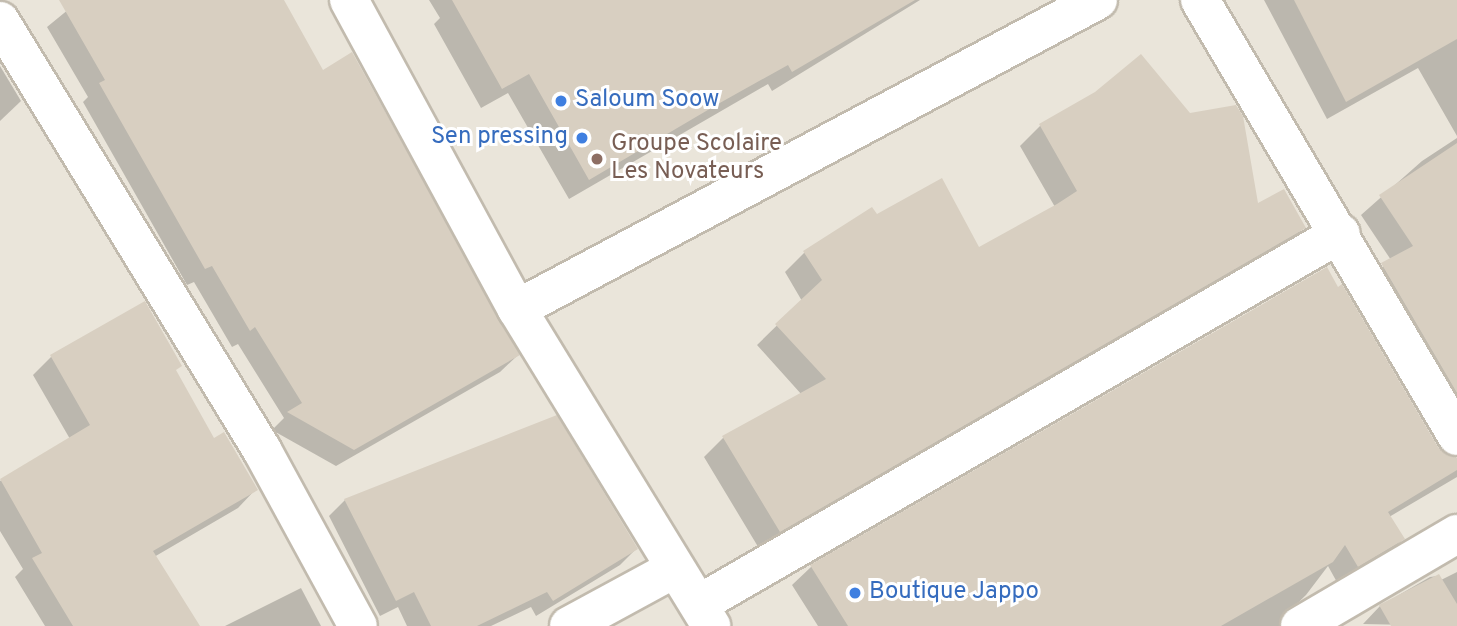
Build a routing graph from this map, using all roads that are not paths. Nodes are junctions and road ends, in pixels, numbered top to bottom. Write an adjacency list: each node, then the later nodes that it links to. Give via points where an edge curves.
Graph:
1 (13, 0): 5 (street)
2 (1098, 0): 8 (street)
3 (1200, 0): 7 (street)
4 (363, 5): 8 (street)
5 (0, 8)
6 (0, 21): 13 (street, via 261,450)
7 (1341, 233): 9 (street); 12 (street)
8 (517, 309): 11 (street)
9 (1457, 436)
10 (1457, 534): 15 (street)
11 (674, 569): 12 (street); 14 (street)
12 (705, 615)
13 (358, 626)
14 (569, 626)
15 (1300, 626)

